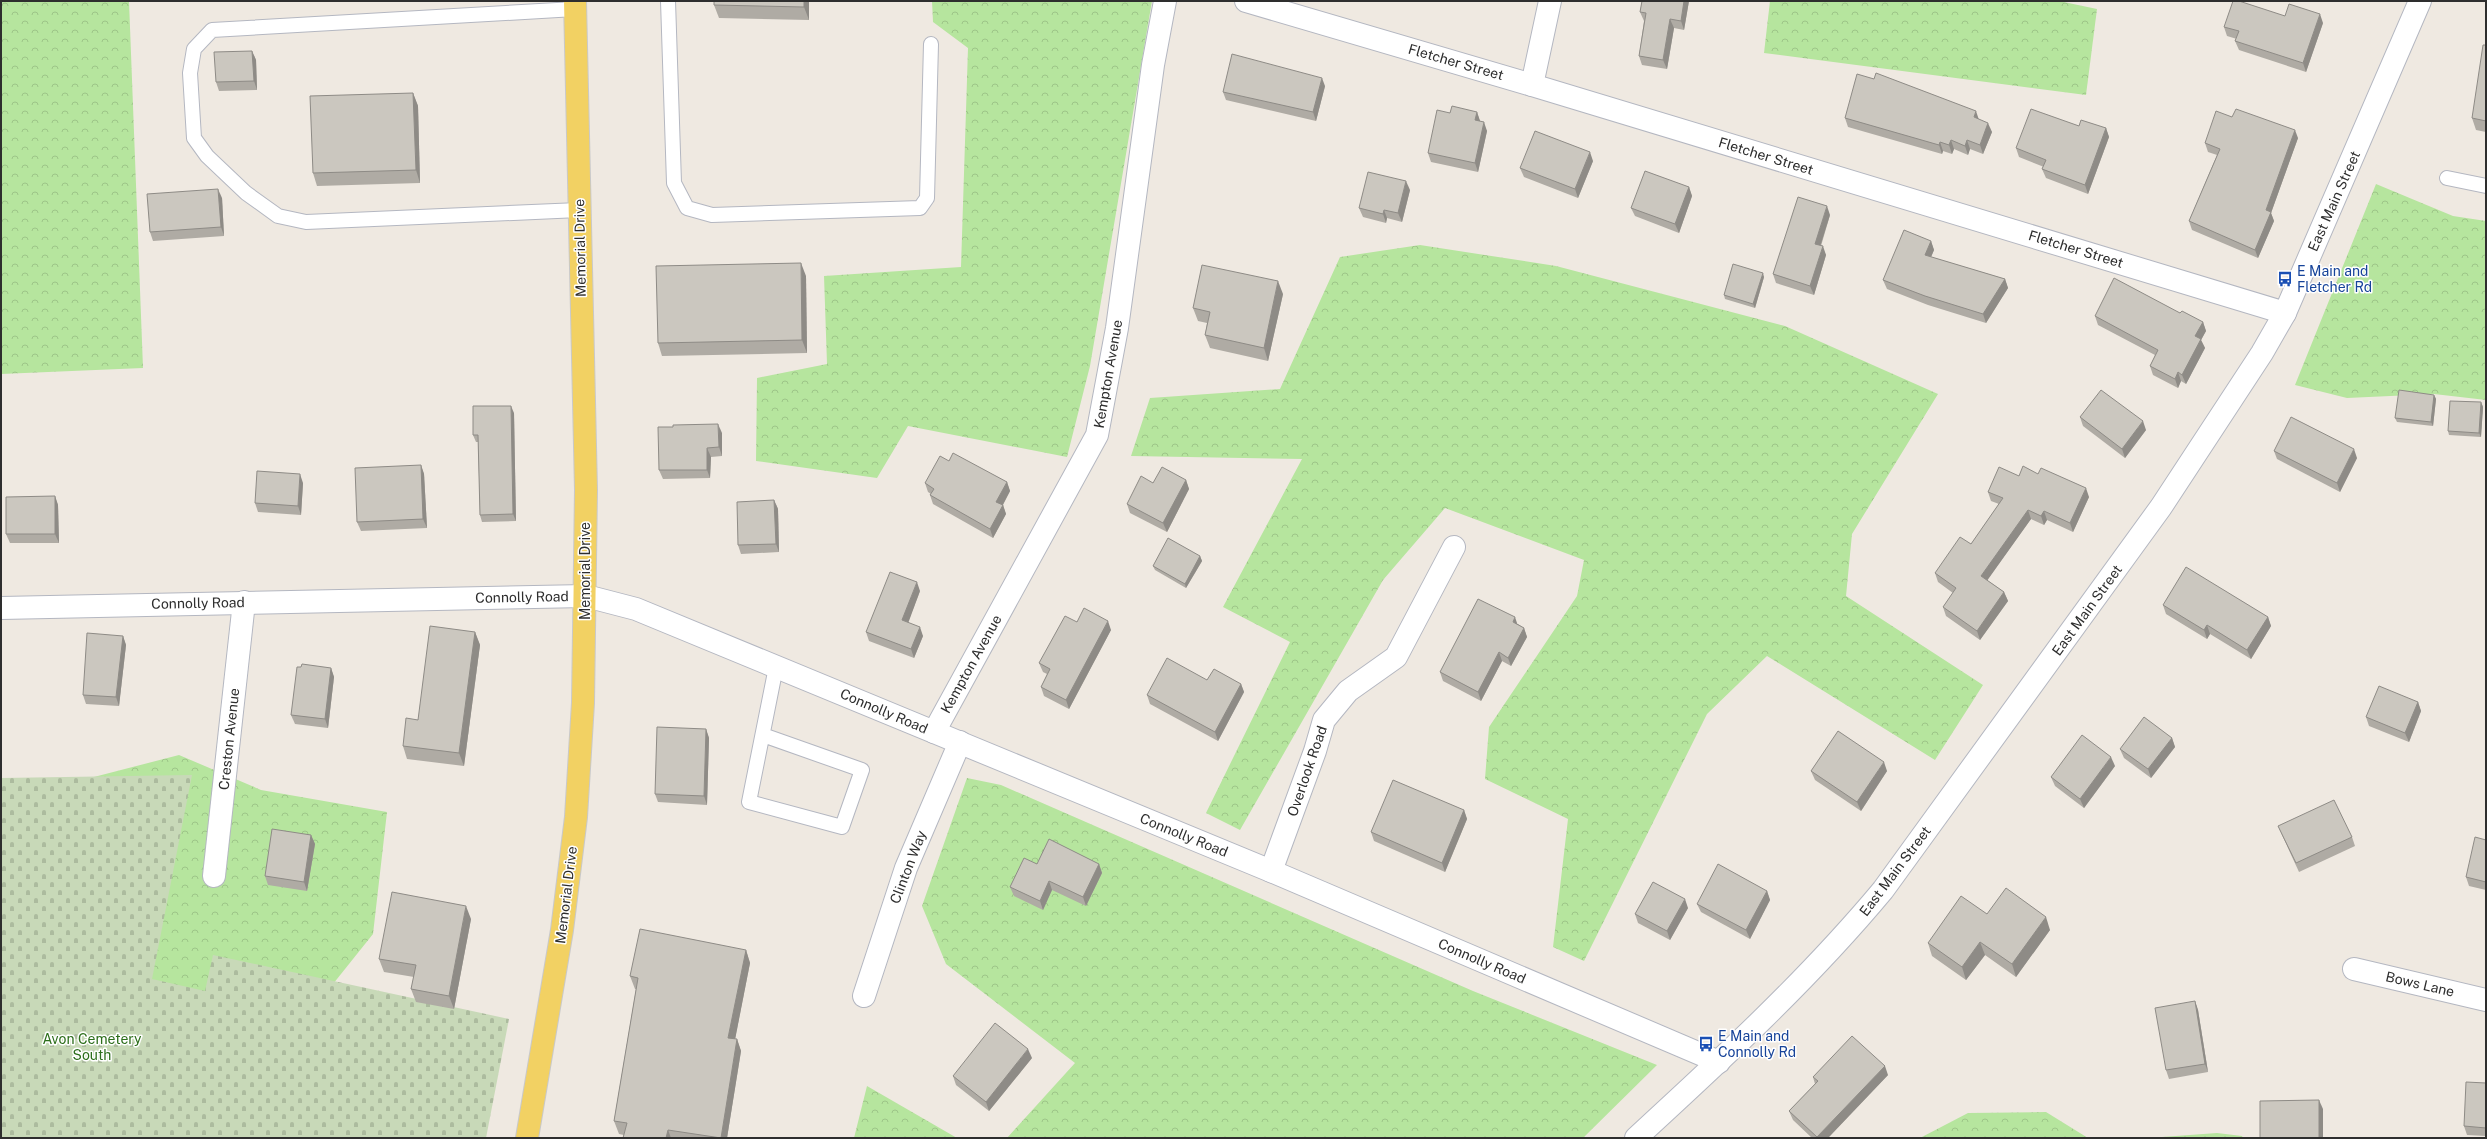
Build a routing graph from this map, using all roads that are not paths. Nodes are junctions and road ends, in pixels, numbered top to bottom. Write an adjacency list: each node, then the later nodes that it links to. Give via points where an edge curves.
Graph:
1 (668, 1): 7 (lane, via 674,183 687,208 712,215 920,208 927,198)
2 (1165, 1): 18 (street, Kempton Avenue, via 1153,65 1117,328 1097,436)
3 (1246, 1): 8 (street, Fletcher Street)
4 (1550, 1): 8 (street)
5 (2420, 1): 12 (street, East Main Street)
6 (575, 5): 11 (main road, Memorial Drive); 11 (lane, via 212,30 194,49 190,73 194,138 208,156 246,193 278,216 306,222)
7 (931, 44)
8 (1532, 85): 12 (street, Fletcher Street)
9 (2447, 178): 10 (lane)
10 (2486, 186)
11 (579, 210): 14 (main road, Memorial Drive)
12 (2285, 313): 26 (street, East Main Street, via 2228,407 2161,507 1883,890 1840,941)
13 (1454, 547): 21 (street, Overlook Road, via 1396,657 1348,691 1324,720)
14 (586, 596): 15 (street, Connolly Road); 17 (street, Connolly Road, via 636,609); 27 (main road, Memorial Drive, via 576,817 562,930)
15 (244, 602): 16 (street, Connolly Road); 22 (street, Creston Avenue)
16 (1, 608)
17 (776, 666): 18 (street, Connolly Road); 19 (lane)
18 (934, 732): 20 (street, Connolly Road)
19 (763, 736): 19 (lane, via 749,802 842,827 862,770)
20 (960, 742): 21 (street, Connolly Road); 24 (street, Clinton Way, via 906,868)
21 (1271, 871): 26 (street, Connolly Road)
22 (214, 876)
23 (2354, 969): 25 (street, Bows Lane)
24 (864, 996)
25 (2486, 1000)
26 (1719, 1062): 28 (street, East Main Street)
27 (527, 1138)
28 (1636, 1138)

